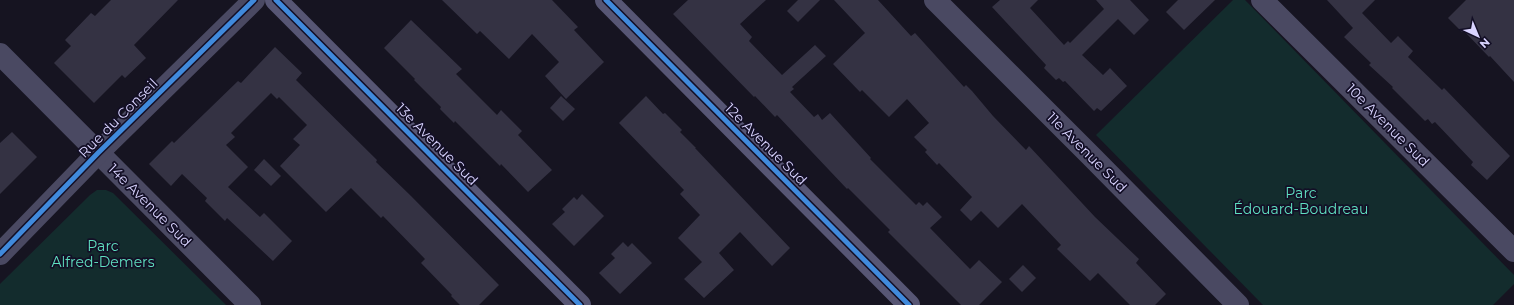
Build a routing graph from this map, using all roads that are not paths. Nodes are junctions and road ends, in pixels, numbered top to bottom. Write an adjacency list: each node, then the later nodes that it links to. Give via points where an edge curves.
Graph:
1 (254, 0): 7 (street, Rue du Conseil)
2 (276, 0): 11 (main road, 13e Avenue Sud)
3 (606, 0): 12 (main road, 12e Avenue Sud)
4 (935, 0): 13 (street, 11e Avenue Sud)
5 (1262, 0): 8 (street, 10e Avenue Sud)
6 (0, 54): 7 (street, 14e Avenue Sud)
7 (98, 154): 9 (street, Rue du Conseil); 10 (street, 14e Avenue Sud)
8 (1514, 250)
9 (0, 254)
10 (250, 305)
11 (580, 305)
12 (909, 305)
13 (1238, 305)

